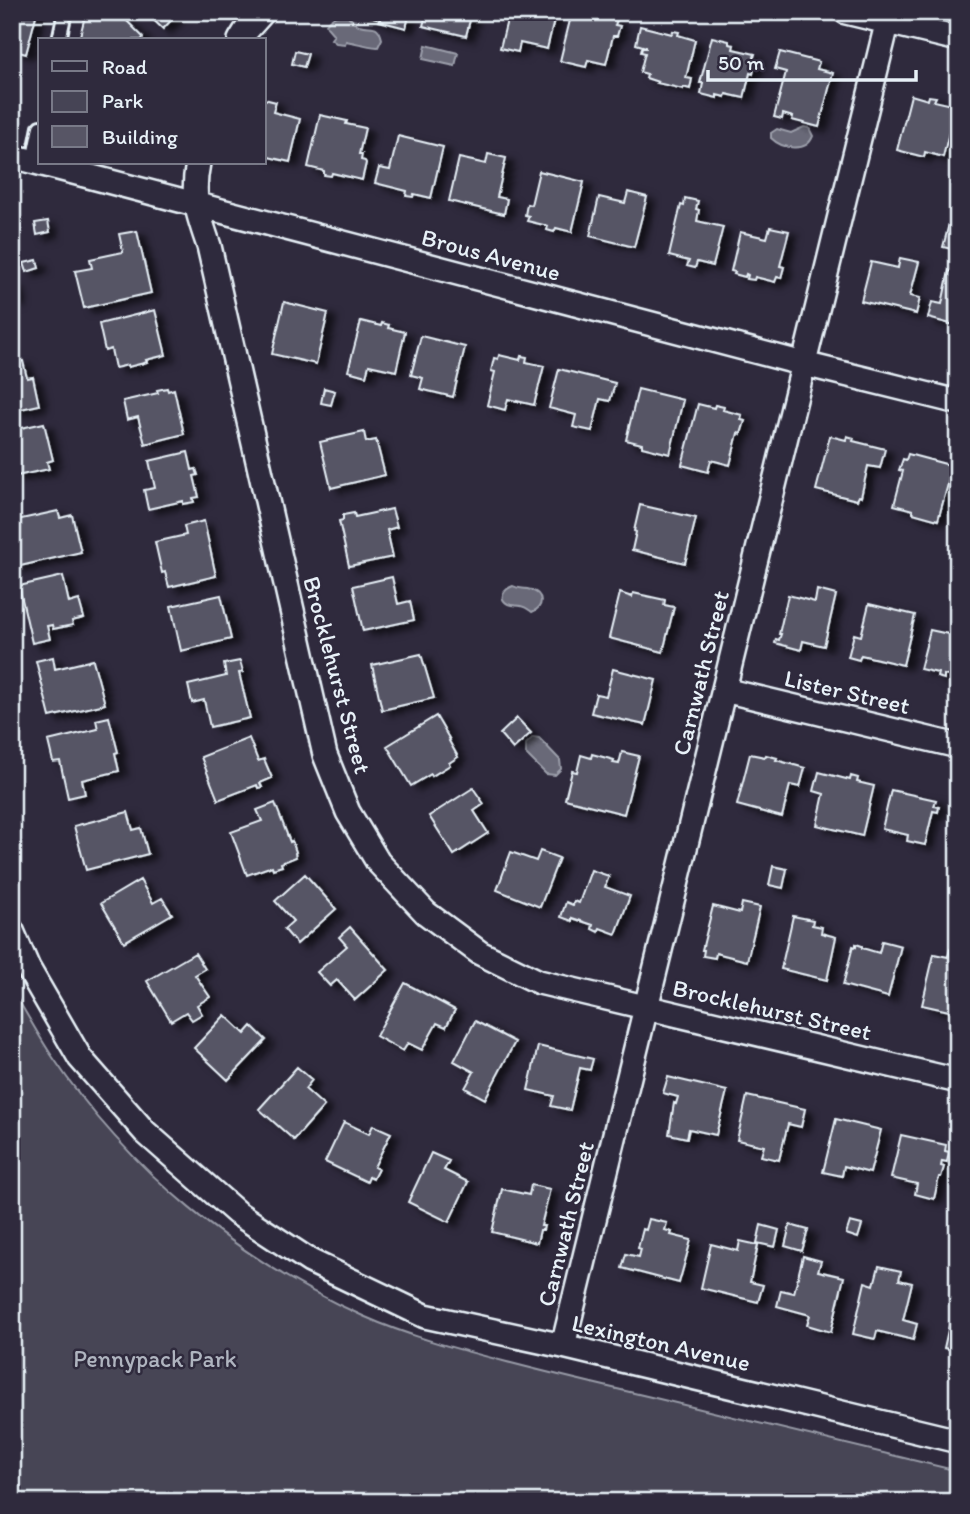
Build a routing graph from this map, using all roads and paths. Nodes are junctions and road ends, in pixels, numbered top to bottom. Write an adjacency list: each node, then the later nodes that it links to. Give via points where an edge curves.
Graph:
1 (65, 12): 5 (lane)
2 (263, 12): 6 (street)
3 (846, 12): 4 (street)
4 (888, 17): 7 (street); 13 (street, Carnwath Street)
5 (59, 38)
6 (241, 38)
7 (958, 39)
8 (38, 131): 9 (lane)
9 (22, 159)
10 (41, 164): 12 (street, Brous Avenue)
11 (198, 164): 12 (street)
12 (195, 205): 13 (street, Brous Avenue); 18 (street, Brocklehurst Street, via 209,246 325,755 348,812 378,862 426,913 480,953 538,982)
13 (804, 364): 14 (street, Brous Avenue); 15 (street, Carnwath Street)
14 (958, 402)
15 (724, 690): 16 (street, Lister Street); 18 (street, Carnwath Street)
16 (958, 746)
17 (12, 931): 20 (street, Lexington Avenue, via 27,968 80,1058 145,1132 237,1213 310,1261 425,1316)
18 (645, 1008): 19 (street, Brocklehurst Street); 20 (street, Carnwath Street)
19 (958, 1081)
20 (563, 1346): 21 (street, Lexington Avenue)
21 (958, 1441)

